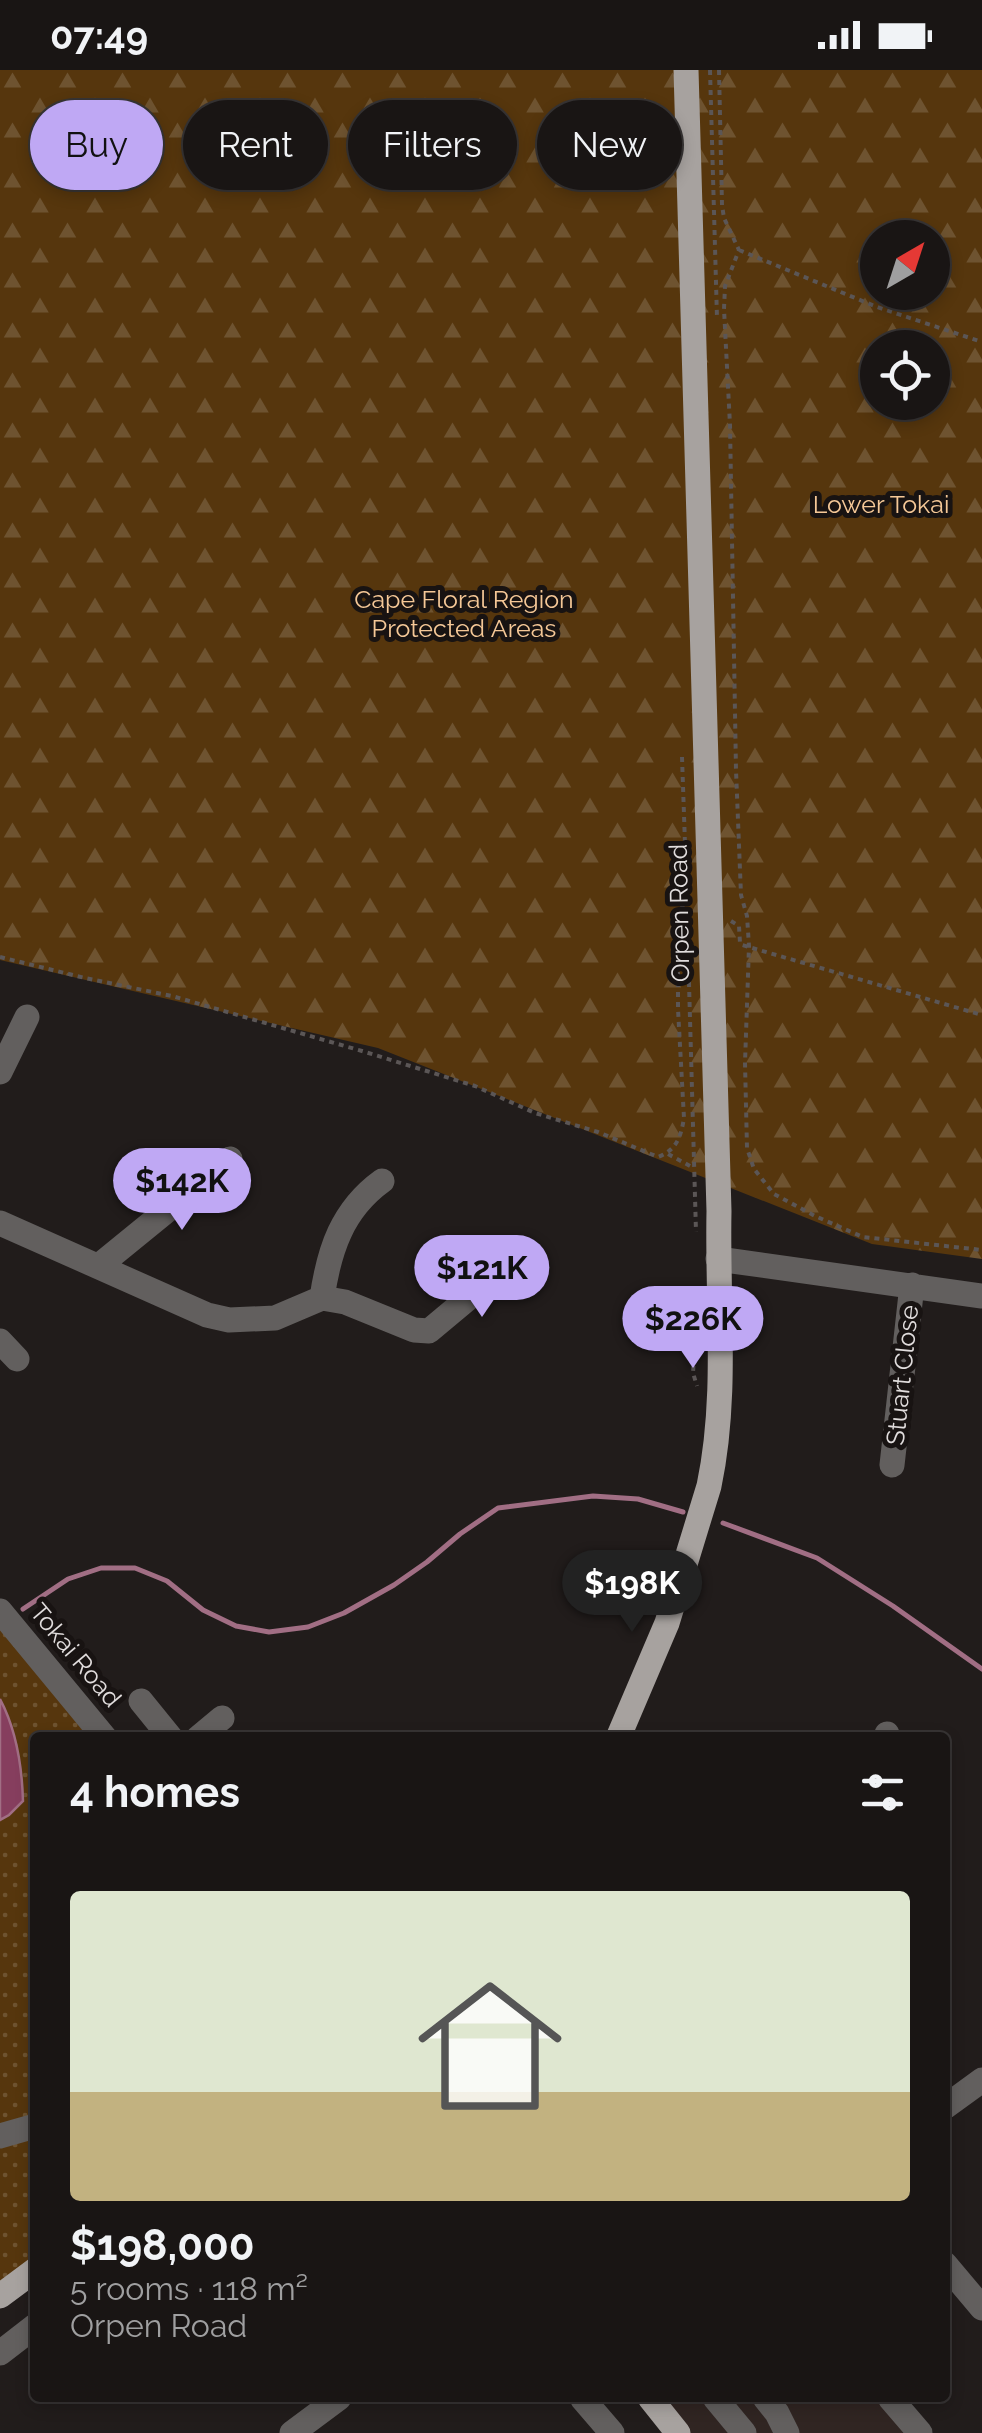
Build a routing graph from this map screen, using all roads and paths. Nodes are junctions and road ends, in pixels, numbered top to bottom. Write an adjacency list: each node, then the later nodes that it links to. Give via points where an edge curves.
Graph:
1 (686, 70): 18 (main road, Orpen Road)
2 (718, 70): 3 (path, via 722,204)
3 (739, 250): 4 (path, via 877,308); 7 (path, via 724,309 736,770)
4 (982, 342)
5 (691, 904): 12 (path, via 678,913 684,1118)
6 (730, 921): 7 (path)
7 (748, 946): 9 (path); 17 (path, via 747,1148 754,1169 774,1194 864,1236)
8 (0, 956): 12 (path, via 279,1026 475,1086 641,1152)
9 (982, 1014)
10 (27, 1017): 11 (street)
11 (0, 1072)
12 (668, 1154): 16 (path, via 692,1167)
13 (230, 1158): 19 (street)
14 (382, 1181): 23 (street, via 348,1214)
15 (0, 1223): 19 (street)
16 (696, 1242)
17 (982, 1250)
18 (718, 1259): 21 (street); 33 (main road, Orpen Road, via 714,1465 667,1623)
19 (100, 1266): 23 (street, via 229,1320 275,1318)
20 (502, 1270): 23 (street, via 429,1330)
21 (912, 1285): 22 (street); 26 (street, Stuart Close)
22 (982, 1296)
23 (322, 1298)
24 (697, 1298): 25 (path)
25 (697, 1388)
26 (892, 1465)
27 (0, 1611): 30 (street, Tokai Road)
28 (141, 1701): 31 (street)
29 (222, 1718): 32 (street)
30 (101, 1732)
31 (165, 1732)
32 (205, 1732)
33 (621, 1732)
34 (982, 2080): 35 (street)
35 (950, 2103)
36 (30, 2127): 37 (street)
37 (0, 2136)
38 (950, 2270): 41 (street)
39 (30, 2274): 40 (main road)
40 (0, 2296)
41 (982, 2308)
42 (30, 2330): 43 (street)
43 (0, 2353)
44 (334, 2402): 50 (street)
45 (585, 2402): 51 (street)
46 (653, 2402): 52 (main road)
47 (718, 2402): 53 (street)
48 (768, 2402): 54 (street)
49 (893, 2402): 55 (street)
50 (292, 2433)
51 (612, 2433)
52 (678, 2433)
53 (744, 2433)
54 (787, 2433)
55 (920, 2433)

